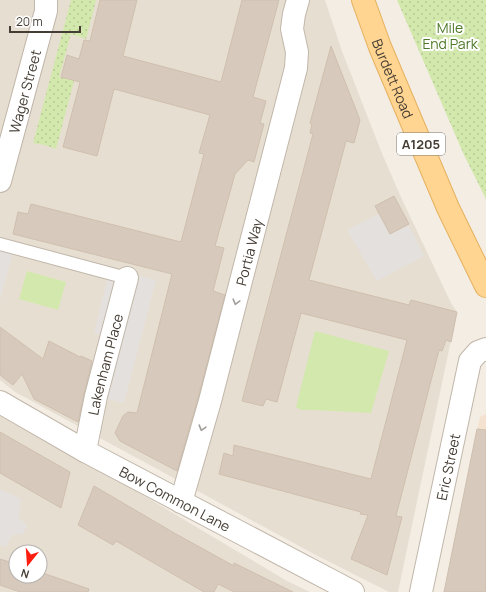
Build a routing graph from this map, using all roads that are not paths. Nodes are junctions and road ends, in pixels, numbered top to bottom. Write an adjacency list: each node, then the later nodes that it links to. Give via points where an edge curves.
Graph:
1 (46, 0): 4 (street, Wager Street, via 46,11)
2 (298, 0): 11 (street, Portia Way, one-way to 11, via 292,29 297,52 296,68 210,401)
3 (363, 0): 7 (main road, Burdett Road / A1205, via 380,48 448,208)
4 (0, 181)
5 (0, 244): 6 (lane)
6 (127, 278): 10 (street, Lakenham Place, via 96,396)
7 (486, 286)
8 (486, 349): 13 (street, Eric Street, via 478,352 470,361)
9 (1, 406): 10 (street, Bow Common Lane)
10 (85, 451): 11 (street, Bow Common Lane)
11 (181, 502): 12 (street, Bow Common Lane)
12 (352, 592)
13 (421, 592)

